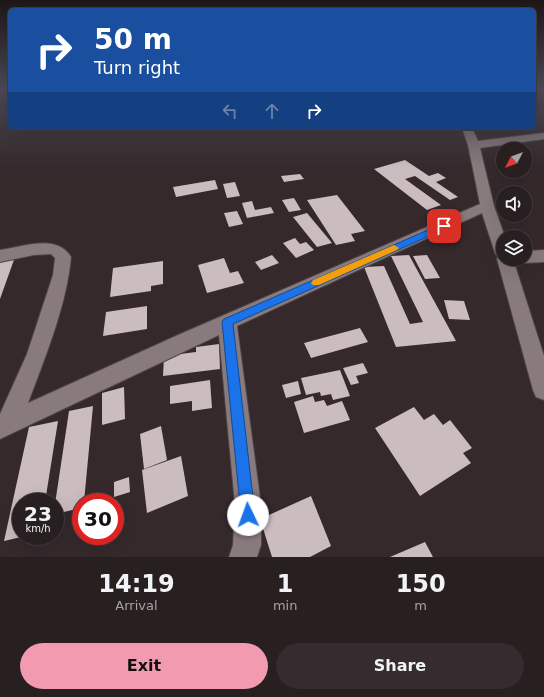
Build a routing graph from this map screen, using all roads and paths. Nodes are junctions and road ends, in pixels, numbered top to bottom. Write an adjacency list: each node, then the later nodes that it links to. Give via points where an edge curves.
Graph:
1 (468, 130): 3 (street)
2 (544, 136): 3 (street)
3 (474, 145): 4 (street)
4 (487, 206): 5 (street); 10 (street)
5 (496, 232)
6 (0, 256): 12 (street, via 52,249 63,257 62,275 37,354)
7 (544, 256): 8 (street)
8 (532, 257)
9 (507, 266): 11 (street)
10 (227, 322): 12 (street); 13 (street, via 248,505 247,545)
11 (544, 390)
12 (4, 425)
13 (243, 557)

